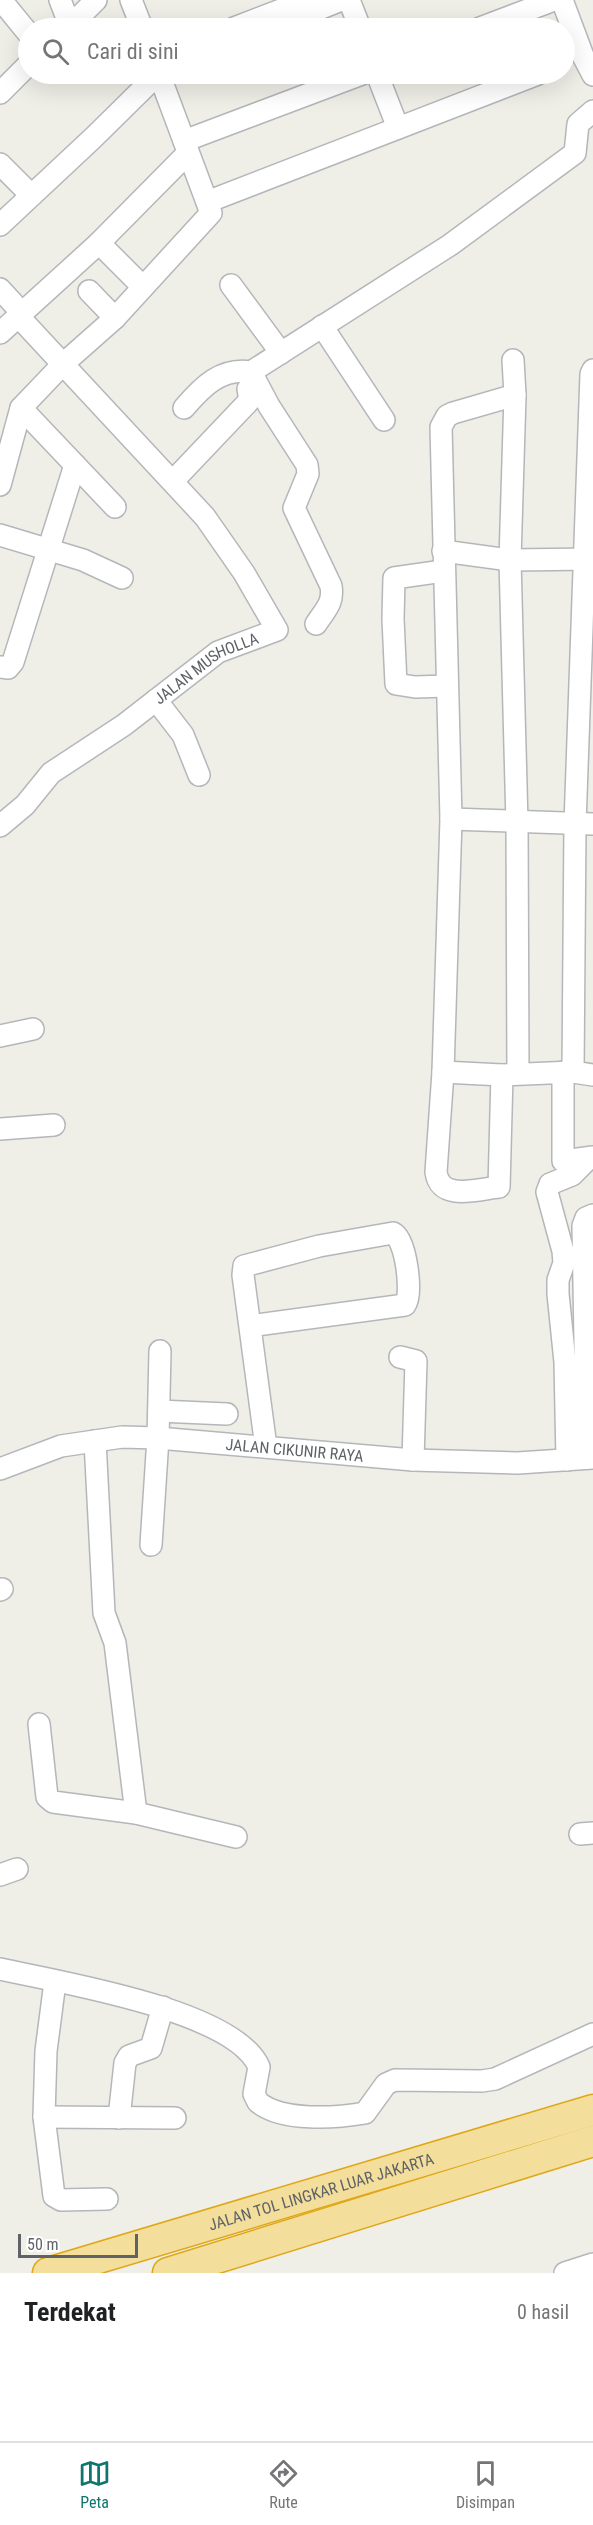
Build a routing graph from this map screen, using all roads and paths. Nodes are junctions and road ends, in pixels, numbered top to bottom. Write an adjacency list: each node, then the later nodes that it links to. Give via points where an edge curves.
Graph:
1 (1, 0): 18 (street)
2 (60, 0): 10 (street)
3 (96, 0): 11 (street)
4 (131, 0): 12 (street)
5 (307, 0): 13 (street)
6 (341, 0): 14 (street)
7 (349, 0): 15 (street)
8 (554, 0): 16 (street)
9 (562, 0): 17 (street)
10 (66, 18)
11 (78, 18)
12 (138, 18)
13 (260, 18)
14 (295, 18)
15 (356, 18)
16 (506, 18)
17 (566, 18)
18 (18, 21)
19 (575, 60): 21 (street)
20 (18, 74): 28 (street)
21 (593, 75)
22 (129, 84): 31 (street)
23 (146, 84): 31 (street)
24 (162, 84): 32 (street)
25 (338, 84): 32 (street)
26 (381, 84): 30 (street)
27 (512, 84): 30 (street)
28 (0, 93)
29 (593, 111): 45 (street, via 578,124 573,155 450,245)
30 (398, 128): 35 (street)
31 (89, 133): 34 (street)
32 (186, 147): 35 (street); 38 (street)
33 (0, 164): 34 (street)
34 (27, 191): 36 (street); 37 (street)
35 (207, 202): 40 (street, via 211,213)
36 (0, 209)
37 (0, 225)
38 (99, 243): 40 (street); 43 (street)
39 (231, 285): 47 (street)
40 (142, 286): 44 (street)
41 (0, 289): 43 (street)
42 (89, 291): 44 (street)
43 (21, 315): 46 (street); 49 (street)
44 (114, 318): 49 (street)
45 (322, 326): 47 (street); 55 (street)
46 (0, 333)
47 (281, 353): 51 (street)
48 (513, 360): 52 (street)
49 (63, 364): 53 (street); 57 (street)
50 (593, 369): 62 (street)
51 (253, 376): 54 (street, via 239,370 218,377 203,386); 57 (street, via 248,389 250,400); 66 (street, via 307,465 308,474 294,508 332,595)
52 (515, 395): 63 (street); 64 (street, via 453,412 441,427)
53 (21, 408): 56 (street); 58 (street)
54 (184, 408)
55 (384, 420)
56 (75, 465): 59 (street); 61 (street)
57 (173, 481): 69 (street, JALAN MUSHOLLA, via 222,538 276,630 219,652)
58 (0, 485)
59 (115, 507)
60 (0, 535): 61 (street)
61 (47, 548): 65 (street); 67 (street, via 13,662 8,668)
62 (589, 559): 63 (street); 73 (street)
63 (510, 560): 64 (street); 72 (street)
64 (443, 561): 68 (street); 68 (street, via 394,578 393,619 396,684)
65 (122, 578)
66 (316, 624)
67 (0, 667)
68 (447, 686): 71 (street)
69 (156, 700): 70 (street, via 183,735); 74 (street, JALAN MUSHOLLA, via 51,773 25,805)
70 (199, 775)
71 (451, 819): 72 (street); 77 (street)
72 (517, 823): 73 (street); 79 (street)
73 (584, 824): 78 (street)
74 (0, 826)
75 (33, 1029): 76 (street)
76 (0, 1036)
77 (443, 1072): 79 (street); 79 (street, via 436,1172 439,1184 454,1191 500,1187)
78 (576, 1073): 79 (street); 82 (street, via 563,1161)
79 (510, 1074)
80 (54, 1125): 81 (street)
81 (0, 1129)
82 (591, 1158): 93 (street, via 546,1191 563,1251 558,1294 565,1362)
83 (593, 1215): 87 (street, via 582,1226)
84 (250, 1326): 84 (street, via 243,1275 247,1264 393,1233 402,1241 410,1295 405,1305); 92 (street)
85 (160, 1351): 88 (street)
86 (400, 1358): 94 (street, via 416,1361)
87 (590, 1391): 93 (street)
88 (159, 1411): 89 (street); 90 (street)
89 (227, 1414)
90 (159, 1438): 91 (street, JALAN CIKUNIR RAYA); 92 (street, JALAN CIKUNIR RAYA); 96 (street)
91 (95, 1441): 95 (street, JALAN CIKUNIR RAYA, via 61,1446); 98 (street, via 104,1613 115,1643)
92 (266, 1447): 94 (street, JALAN CIKUNIR RAYA)
93 (583, 1459): 94 (street, JALAN CIKUNIR RAYA, via 518,1463)
94 (413, 1460)
95 (0, 1469)
96 (151, 1545)
97 (39, 1724): 98 (street, via 47,1797 53,1802)
98 (136, 1814): 99 (street)
99 (236, 1837)
100 (0, 1969): 101 (street)
101 (55, 1982): 102 (street); 105 (street, via 46,2051)
102 (163, 2007): 103 (street, via 248,2049 259,2067 254,2094 262,2105 312,2117 365,2113 386,2084 395,2080 495,2079); 106 (street, via 150,2048 129,2056 125,2063)
103 (593, 2034)
104 (593, 2110): 111 (highway, JALAN TOL LINGKAR LUAR JAKARTA)
105 (44, 2117): 106 (street); 109 (street, via 56,2198)
106 (119, 2118): 107 (street)
107 (175, 2118)
108 (593, 2142): 112 (highway, JALAN TOL LINGKAR LUAR JAKARTA)
109 (107, 2199)
110 (593, 2264): 113 (street)
111 (48, 2273)
112 (168, 2273)
113 (565, 2273)

